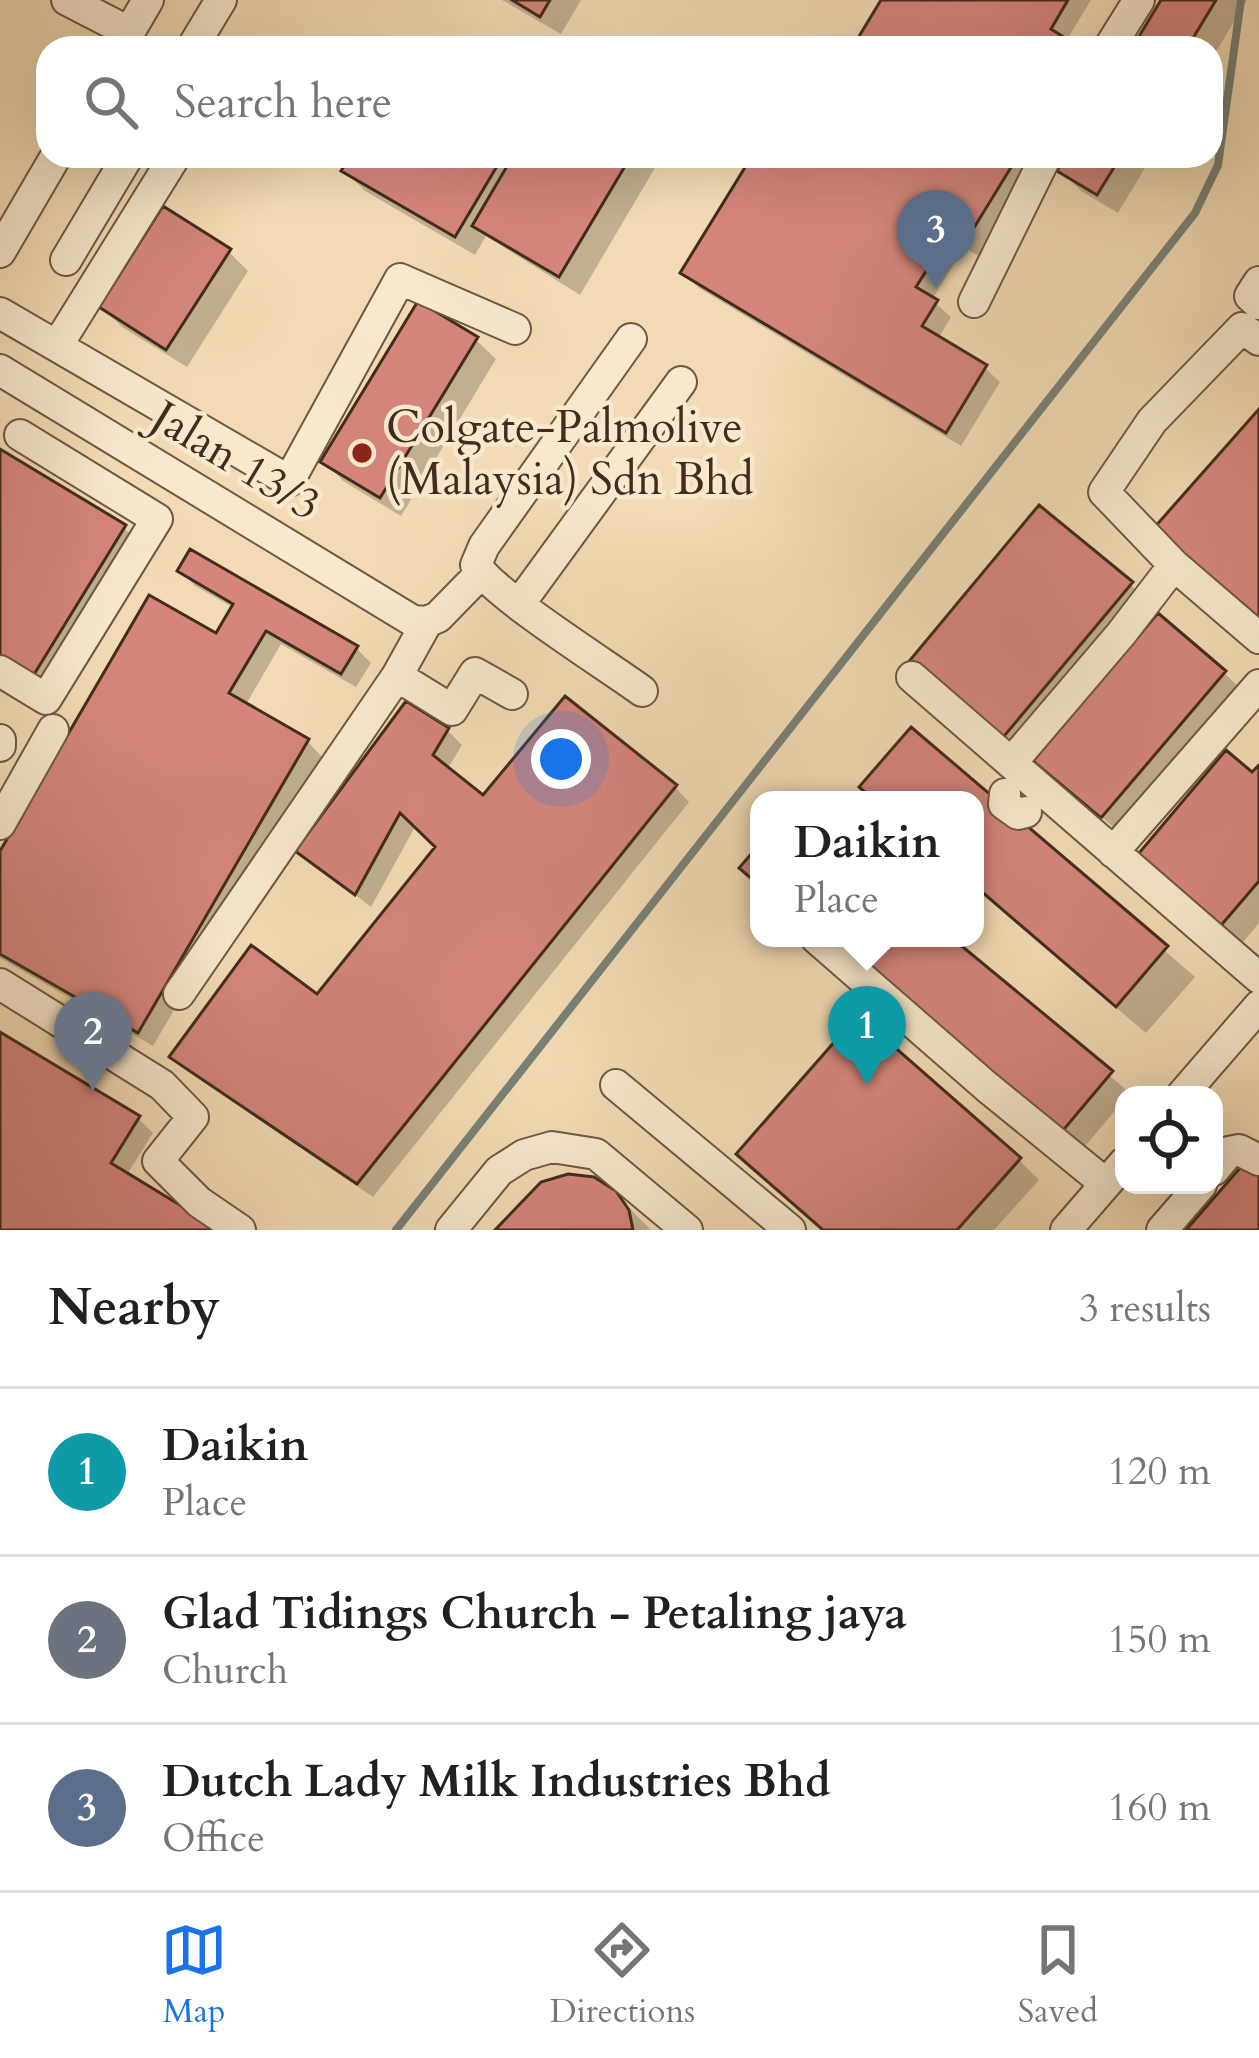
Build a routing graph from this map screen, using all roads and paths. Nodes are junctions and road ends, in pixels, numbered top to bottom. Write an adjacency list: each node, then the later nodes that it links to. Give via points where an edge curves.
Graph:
1 (67, 0): 5 (street)
2 (148, 0): 6 (street)
3 (221, 0): 7 (street)
4 (1139, 0): 8 (street)
5 (118, 36)
6 (126, 36)
7 (199, 36)
8 (1116, 36)
9 (49, 168): 13 (street)
10 (121, 168): 14 (street)
11 (168, 168): 22 (street)
12 (1040, 168): 16 (street)
13 (0, 252)
14 (66, 260)
15 (1259, 282): 17 (street, via 1250,296)
16 (974, 302)
17 (1259, 304)
18 (0, 313): 22 (street)
19 (515, 328): 22 (street, via 400,279 290,481)
20 (631, 339): 27 (street, via 484,546 476,561)
21 (1259, 340): 26 (street, via 1242,328 1152,421 1103,492)
22 (57, 346)
23 (0, 370): 29 (street, Jalan 13/3, via 413,621)
24 (681, 382): 28 (street)
25 (20, 435): 31 (street, via 157,519 46,699)
26 (1174, 565): 30 (street); 38 (street)
27 (481, 573): 28 (street); 29 (street)
28 (520, 603): 35 (street)
29 (427, 622): 32 (street)
30 (1259, 638)
31 (0, 671)
32 (397, 676): 36 (street, via 452,710 475,674); 44 (street)
33 (912, 677): 38 (street)
34 (1259, 685): 40 (street)
35 (642, 691)
36 (512, 694)
37 (52, 730): 39 (street)
38 (1014, 790): 40 (street)
39 (0, 824)
40 (1113, 852): 42 (street)
41 (826, 947): 48 (street, via 987,1087)
42 (1259, 978)
43 (0, 984): 50 (street, via 162,1085 193,1117 158,1161)
44 (179, 994)
45 (1259, 1006): 47 (street)
46 (616, 1085): 53 (street)
47 (1191, 1086)
48 (1115, 1174): 54 (street)
49 (1193, 1194): 55 (street)
50 (240, 1230)
51 (451, 1230): 52 (street, via 499,1171 552,1147 596,1154)
52 (687, 1230)
53 (790, 1230)
54 (1066, 1230)
55 (1162, 1230)

